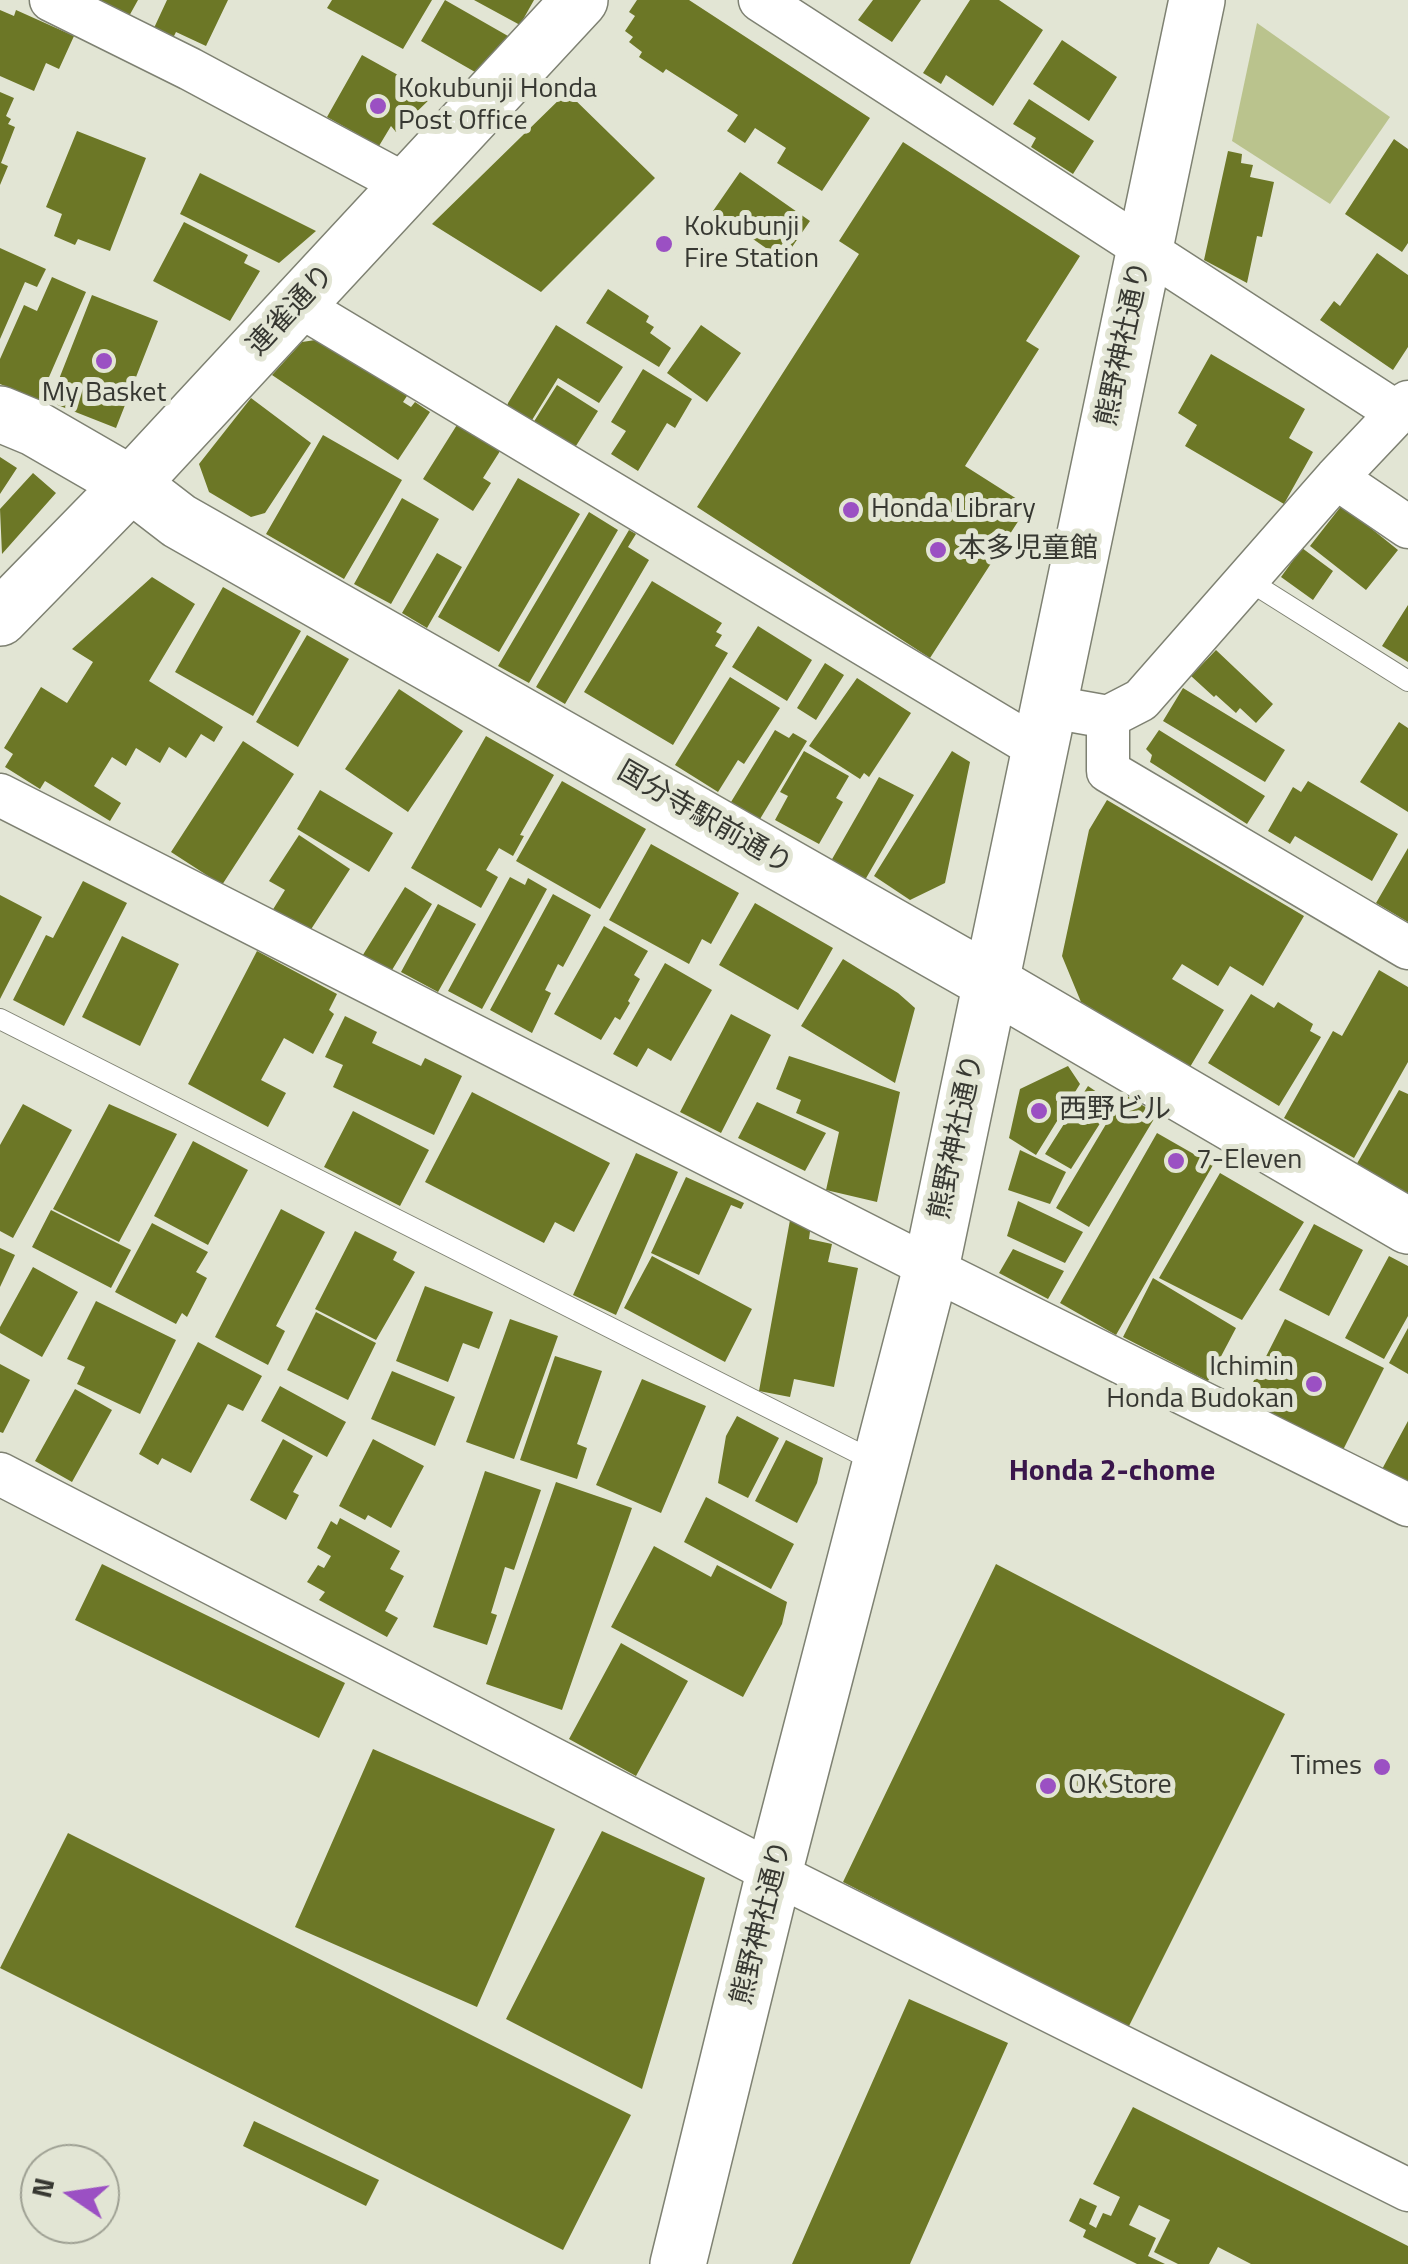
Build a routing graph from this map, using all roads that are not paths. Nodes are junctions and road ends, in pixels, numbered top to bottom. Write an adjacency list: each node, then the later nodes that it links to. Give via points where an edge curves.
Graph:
1 (51, 0): 5 (street)
2 (580, 0): 5 (main road, 連雀通り)
3 (760, 0): 6 (street)
4 (1197, 0): 6 (main road, 熊野神社通り)
5 (408, 186): 7 (main road, 連雀通り)
6 (1146, 248): 8 (street); 17 (main road, 熊野神社通り)
7 (298, 305): 11 (main road, 連雀通り); 17 (street)
8 (1403, 407): 10 (street)
9 (0, 414): 11 (main road, 国分寺駅前通り)
10 (1336, 478): 12 (street); 13 (street)
11 (130, 484): 14 (main road, 連雀通り); 20 (main road, 国分寺駅前通り, via 179,520)
12 (1408, 526)
13 (1246, 579): 15 (lane); 16 (street, via 1141,700)
14 (0, 618)
15 (1408, 681)
16 (1108, 717): 17 (street); 19 (street, via 1108,771)
17 (1042, 727): 20 (main road, 熊野神社通り)
18 (0, 796): 23 (street)
19 (1408, 948)
20 (990, 982): 22 (main road, 国分寺駅前通り); 23 (main road, 熊野神社通り)
21 (0, 1019): 24 (lane)
22 (1408, 1226)
23 (931, 1268): 24 (main road, 熊野神社通り); 26 (street)
24 (882, 1466): 27 (main road, 熊野神社通り)
25 (0, 1474): 27 (street)
26 (1408, 1505)
27 (774, 1872): 28 (street); 29 (main road, 熊野神社通り)
28 (1408, 2190)
29 (678, 2264)

